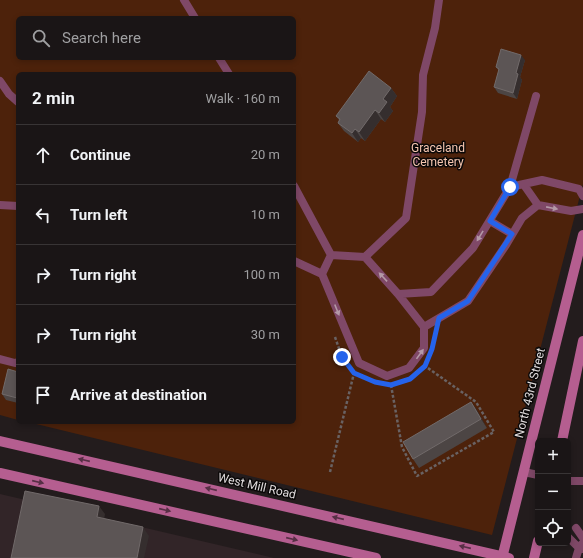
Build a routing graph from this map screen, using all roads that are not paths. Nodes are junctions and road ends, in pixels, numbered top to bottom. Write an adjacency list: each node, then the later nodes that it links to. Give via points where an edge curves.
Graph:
1 (184, 0): 3 (lane)
2 (439, 0): 23 (lane, via 423,75 422,112 406,218)
3 (194, 16)
4 (220, 60): 5 (lane)
5 (228, 72)
6 (0, 81): 8 (lane)
7 (0, 88): 8 (lane)
8 (9, 94): 10 (lane)
9 (536, 96): 12 (lane)
10 (16, 100)
11 (524, 185): 12 (lane); 14 (lane, via 542,180 579,189); 16 (lane)
12 (510, 187): 19 (lane)
13 (296, 190): 22 (lane)
14 (583, 196)
15 (0, 205): 17 (lane)
16 (538, 205): 18 (lane, one-way to 18, via 571,211); 20 (lane, via 522,218)
17 (16, 206)
18 (583, 209)
19 (490, 221): 20 (lane); 26 (lane, one-way to 26, via 473,248 431,292)
20 (512, 234): 27 (lane, via 468,301)
21 (583, 234): 33 (main road, North 43rd Street)
22 (331, 255): 23 (lane); 25 (lane)
23 (365, 257): 26 (lane, one-way to 23)
24 (296, 262): 25 (lane)
25 (322, 274): 27 (lane, one-way to 27, via 359,363 387,376 409,368 424,348)
26 (398, 294): 27 (lane)
27 (424, 327)
28 (583, 341): 31 (main road)
29 (0, 360): 30 (lane)
30 (16, 363)
31 (563, 438)
32 (0, 441): 44 (main road, West Mill Road, one-way to 32)
33 (524, 472): 35 (lane); 44 (main road, North 43rd Street)
34 (0, 473): 43 (main road, one-way to 43)
35 (535, 474)
36 (571, 481): 37 (lane)
37 (583, 481)
38 (576, 528): 39 (lane)
39 (583, 538)
40 (571, 539): 42 (lane)
41 (537, 546): 45 (main road)
42 (582, 547): 46 (lane)
43 (376, 558)
44 (504, 558)
45 (534, 558)
46 (576, 558)

